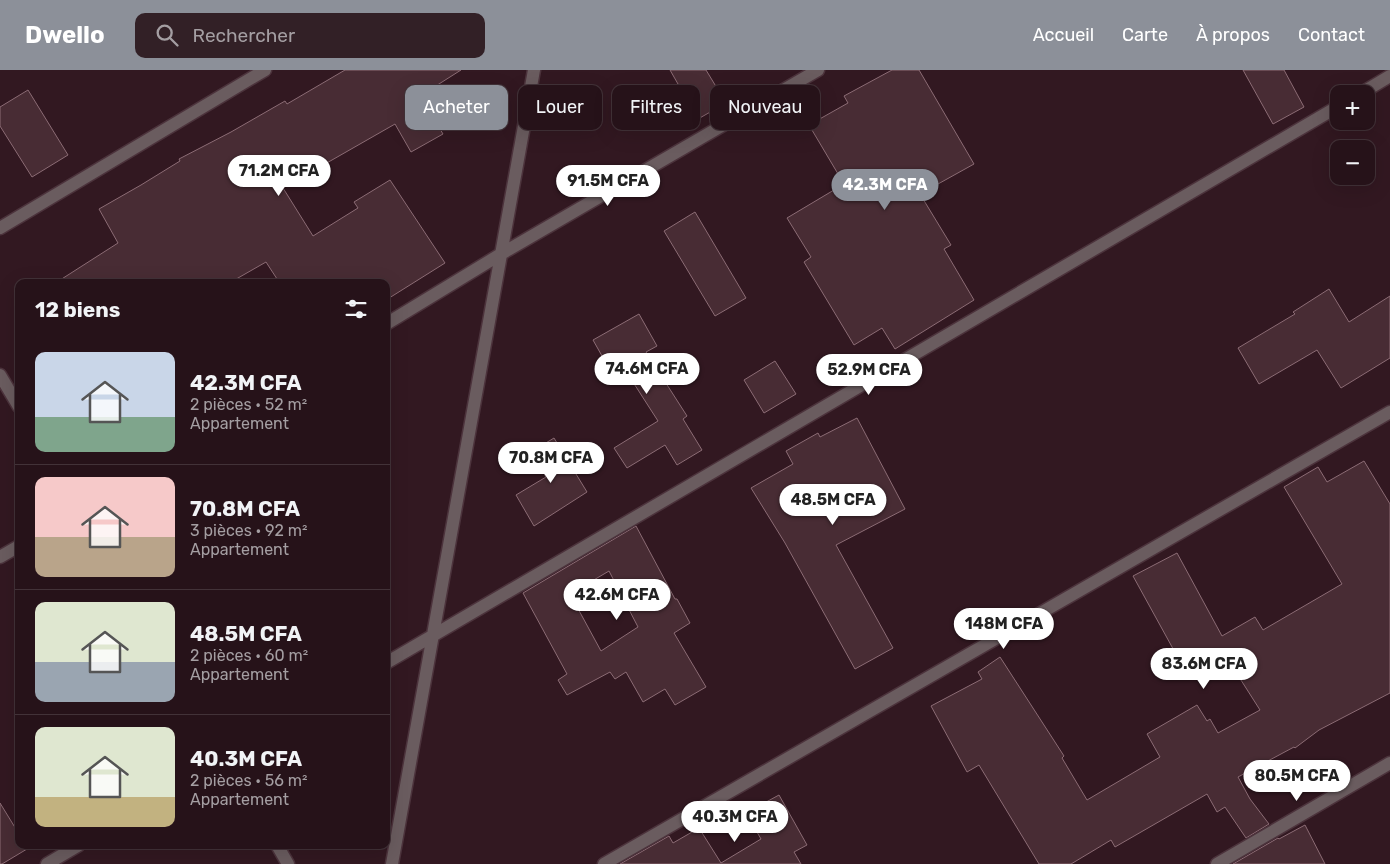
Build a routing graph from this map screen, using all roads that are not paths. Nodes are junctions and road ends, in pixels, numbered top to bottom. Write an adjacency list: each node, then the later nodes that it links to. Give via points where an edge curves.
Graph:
1 (265, 70): 7 (street)
2 (534, 70): 8 (street)
3 (818, 70): 8 (street)
4 (1390, 76): 5 (street)
5 (1375, 85)
6 (1330, 111): 15 (street)
7 (0, 228)
8 (501, 254): 9 (street); 15 (street)
9 (390, 322)
10 (0, 375): 11 (street)
11 (15, 399)
12 (1390, 412): 23 (street)
13 (15, 548): 14 (street)
14 (0, 557)
15 (433, 634): 16 (street); 22 (street)
16 (390, 660)
17 (1390, 763): 24 (street)
18 (72, 849): 20 (street)
19 (279, 849): 21 (street)
20 (47, 864)
21 (288, 864)
22 (392, 864)
23 (604, 864)
24 (1217, 864)

